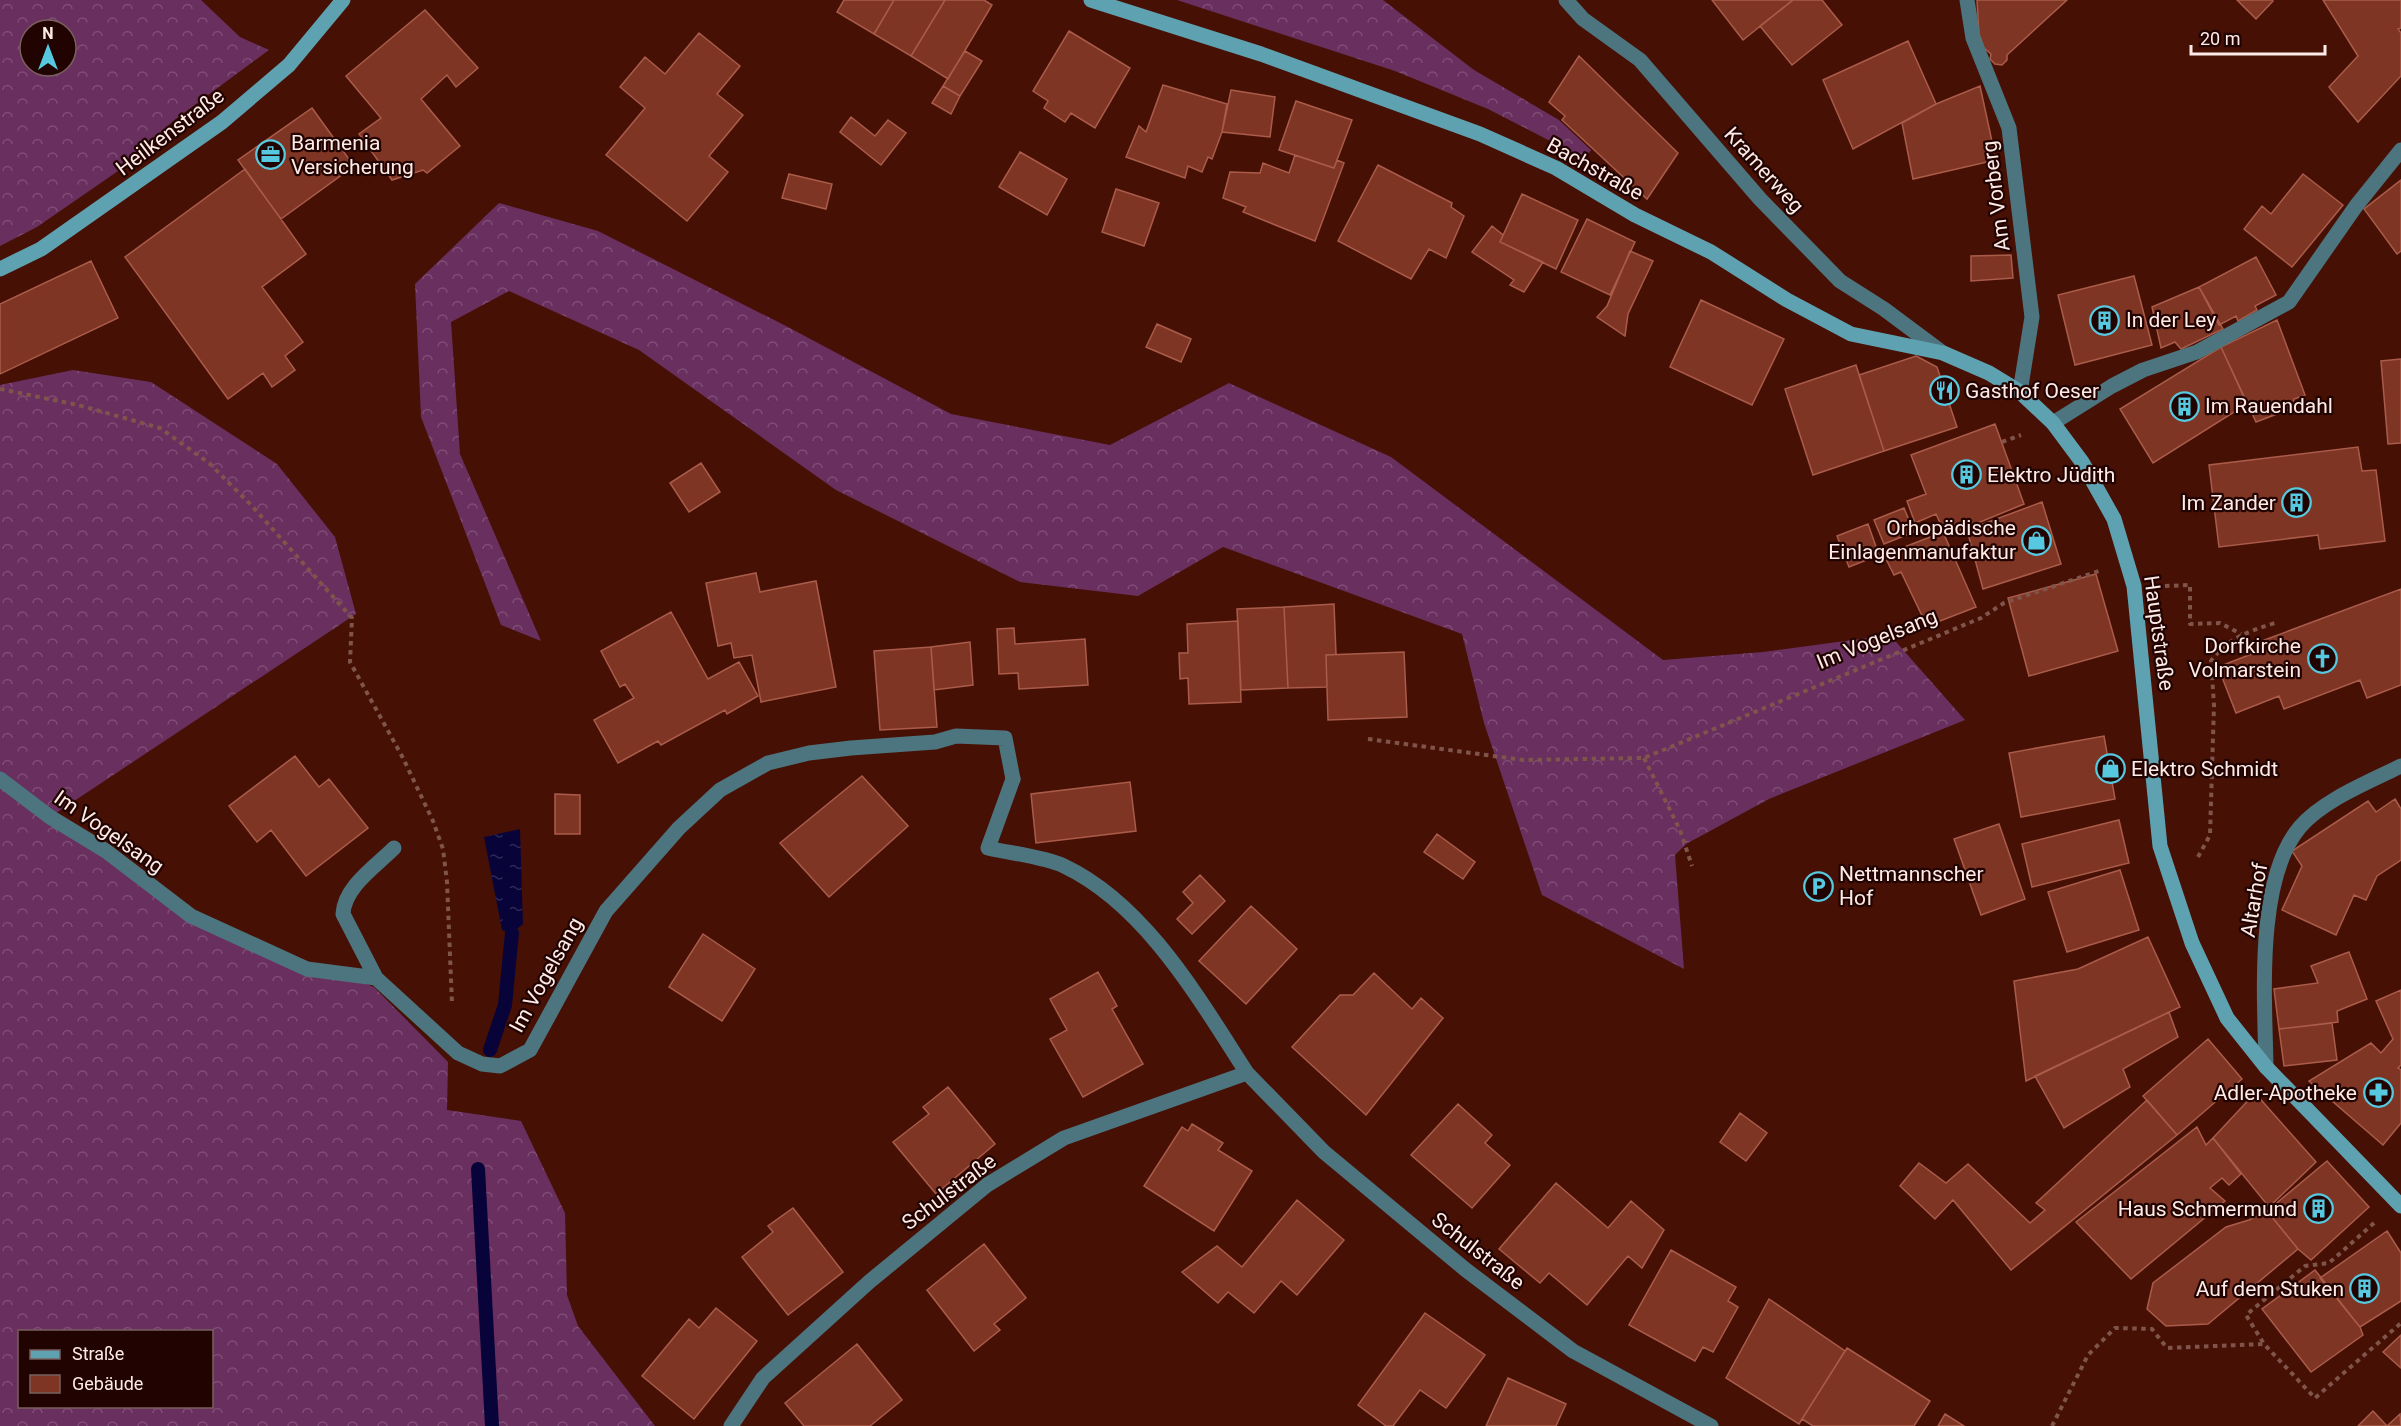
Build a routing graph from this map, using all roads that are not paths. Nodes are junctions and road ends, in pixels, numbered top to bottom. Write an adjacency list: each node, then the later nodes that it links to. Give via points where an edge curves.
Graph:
1 (344, 0): 6 (street, Heilkenstraße, via 289,65 222,122 40,249)
2 (1091, 0): 7 (street, Bachstraße, via 1262,54 1480,134 1556,168 1851,334)
3 (1566, 0): 7 (street, Kramerweg, via 1582,19 1640,60 1760,199 1840,281)
4 (1968, 0): 8 (street, Am Vorberg, via 1973,38 2009,129 2032,317)
5 (2401, 150): 9 (street, via 2356,206 2289,302 2197,352 2143,370)
6 (0, 270)
7 (1944, 353): 8 (street, Bachstraße)
8 (2020, 392): 9 (street, Bachstraße)
9 (2053, 423): 15 (street, Hauptstraße, via 2082,462 2114,519 2134,586 2160,846 2175,897 2227,1018)
10 (2401, 766): 15 (street, Altarhof, via 2335,799 2300,827 2278,863 2265,966)
11 (0, 779): 14 (street, Im Vogelsang, via 50,817 106,851 191,916 307,969)
12 (1013, 779): 14 (street, Im Vogelsang, via 1005,738 956,736 935,742 809,753 768,763 720,790 679,828 606,911 530,1050 501,1066 482,1065 458,1053); 16 (street, Schulstraße, via 988,848 1062,865 1109,893 1164,952)
13 (394, 848): 14 (street, via 344,903 343,914)
14 (376, 978)
15 (2266, 1067): 17 (street, Hauptstraße)
16 (1247, 1073): 18 (street, Schulstraße, via 1065,1138 987,1185 869,1282 764,1378); 19 (street, Schulstraße, via 1324,1152 1460,1266 1573,1351)
17 (2399, 1204)
18 (731, 1426)
19 (1711, 1426)

